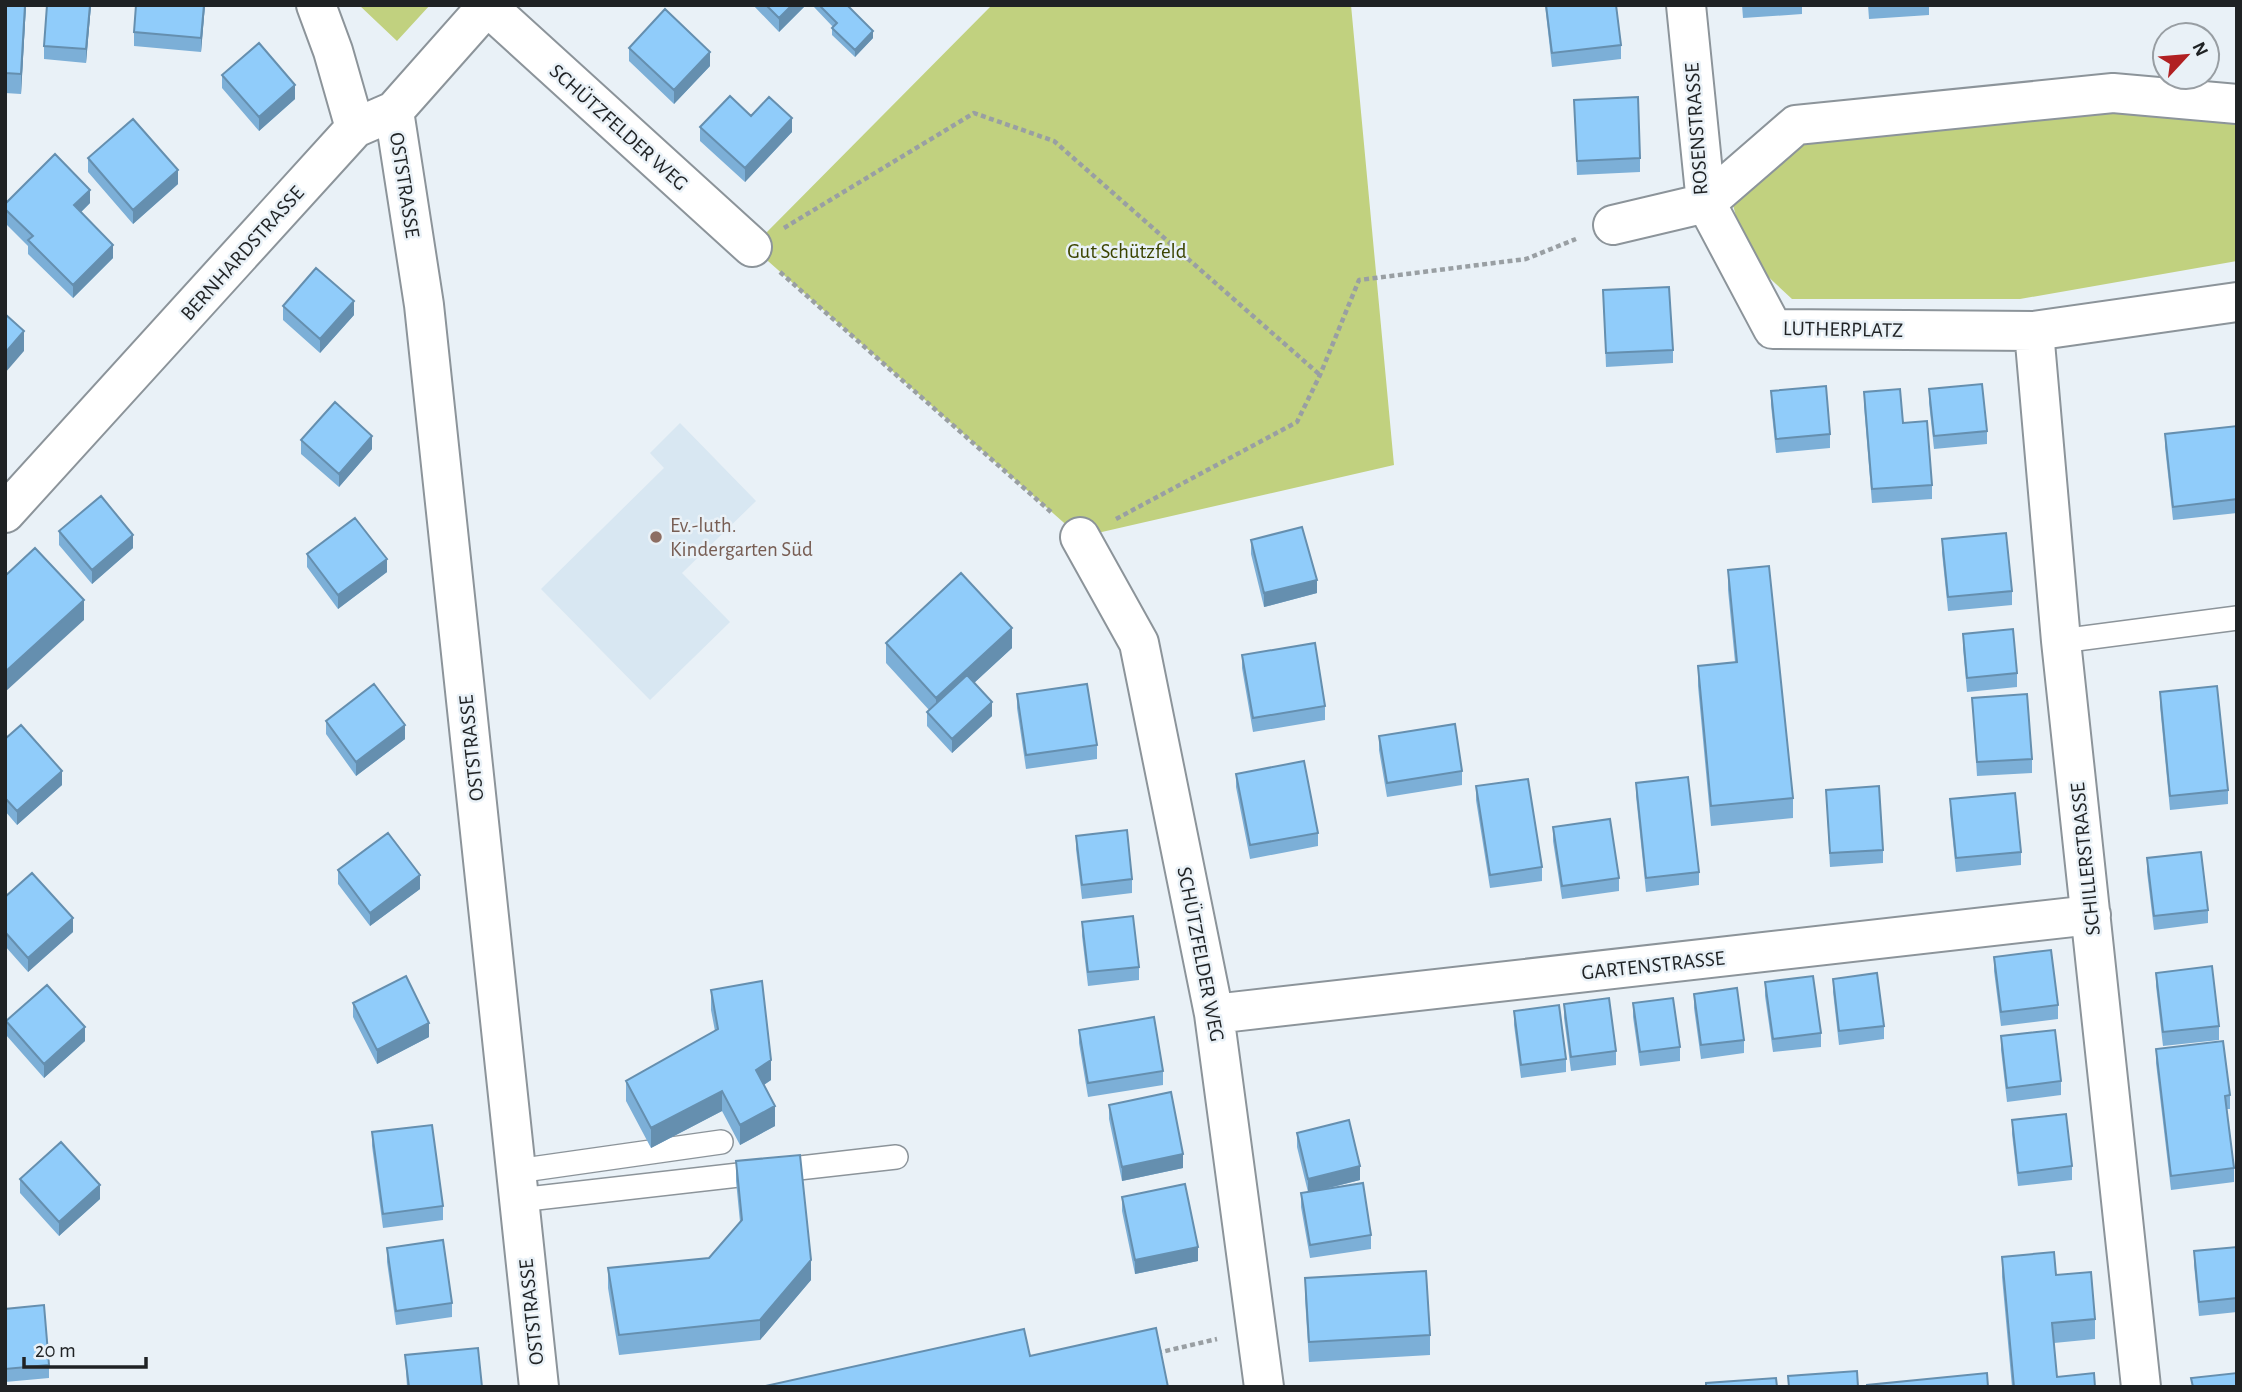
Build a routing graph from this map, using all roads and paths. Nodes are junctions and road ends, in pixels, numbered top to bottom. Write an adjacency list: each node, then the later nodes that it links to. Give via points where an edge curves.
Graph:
1 (316, 5): 6 (street)
2 (1686, 5): 7 (street, ROSENSTRASSE)
3 (487, 6): 5 (street, BERNHARDSTRASSE); 9 (street, SCHÜTZFELDER WEG)
4 (2237, 104): 7 (street, via 2113,93 1796,125)
5 (394, 111): 6 (street, BERNHARDSTRASSE); 21 (street, OSTSTRASSE, via 424,304)
6 (355, 128): 13 (street, BERNHARDSTRASSE)
7 (1706, 203): 8 (street, ROSENSTRASSE); 11 (street, LUTHERPLATZ, via 1773,329)
8 (1613, 225): 12 (path, via 1526,259 1359,280)
9 (752, 247): 12 (path, via 974,113 1054,141); 14 (path)
10 (2237, 302): 11 (street, LUTHERPLATZ)
11 (2034, 331): 16 (street, SCHILLERSTRASSE)
12 (1320, 375): 14 (path, via 1297,422)
13 (5, 513)
14 (1080, 537): 18 (street, SCHÜTZFELDER WEG, via 1139,643)
15 (2237, 618): 16 (lane)
16 (2061, 641): 17 (street, SCHILLERSTRASSE)
17 (2091, 915): 18 (street, GARTENSTRASSE); 26 (street, SCHILLERSTRASSE)
18 (1214, 1014): 22 (street, SCHÜTZFELDER WEG)
19 (721, 1142): 21 (lane)
20 (896, 1157): 21 (lane)
21 (518, 1185): 24 (street, OSTSTRASSE)
22 (1256, 1330): 23 (path); 25 (street, SCHÜTZFELDER WEG)
23 (1153, 1353)
24 (539, 1387)
25 (1264, 1387)
26 (2141, 1387)

